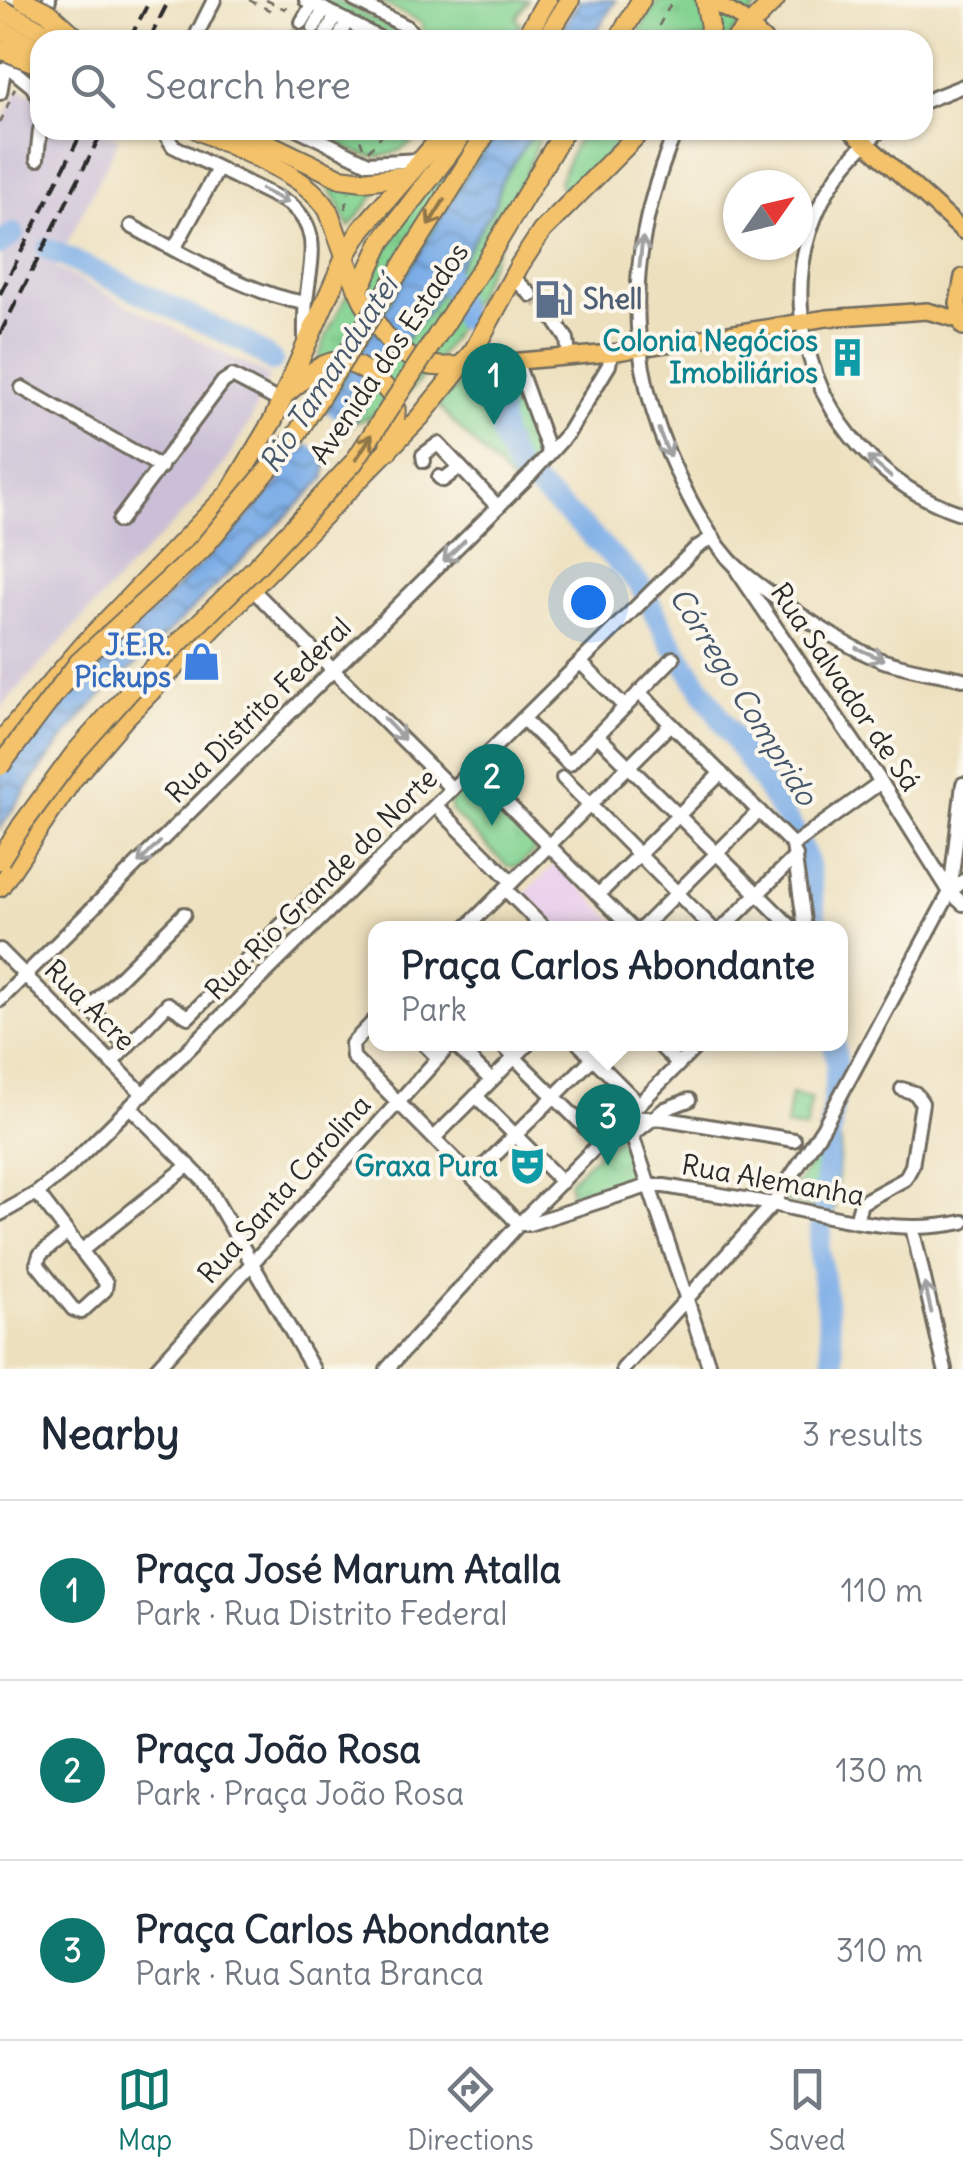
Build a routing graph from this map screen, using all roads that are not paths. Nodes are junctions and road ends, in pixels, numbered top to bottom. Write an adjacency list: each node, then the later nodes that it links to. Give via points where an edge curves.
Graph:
1 (49, 0): 9 (street)
2 (214, 0): 16 (street)
3 (354, 0): 19 (street)
4 (548, 0): 20 (highway)
5 (570, 0): 21 (highway)
6 (641, 0): 22 (highway)
7 (707, 0): 11 (main road); 23 (highway)
8 (775, 0): 11 (highway)
9 (34, 6): 15 (highway, bridge); 29 (street, via 19,60)
10 (0, 9): 14 (highway, bridge)
11 (750, 25): 24 (highway); 25 (main road)
12 (352, 26): 17 (street); 18 (street)
13 (0, 29): 26 (highway, bridge)
14 (41, 30)
15 (69, 30)
16 (199, 30)
17 (326, 30)
18 (326, 30)
19 (412, 30)
20 (530, 30)
21 (551, 30)
22 (624, 30)
23 (710, 30)
24 (745, 30)
25 (755, 30)
26 (30, 45)
27 (0, 49): 28 (highway, bridge)
28 (30, 62)
29 (4, 69): 30 (street); 32 (street)
30 (30, 85)
31 (963, 86): 33 (street)
32 (0, 94)
33 (933, 98)
34 (39, 140): 48 (street)
35 (170, 140): 50 (street)
36 (218, 140): 55 (highway, via 298,180 323,202)
37 (260, 140): 51 (highway, via 351,181)
38 (323, 140): 49 (street, via 379,164)
39 (437, 140): 49 (highway, Avenida dos Estados)
40 (459, 140): 58 (highway, via 382,241)
41 (482, 140): 97 (highway, Avenida dos Estados, one-way to 97, bridge, via 293,440 202,549 79,662)
42 (558, 140): 115 (highway, Avenida dos Estados, one-way to 42, bridge, via 76,752 131,690 354,462)
43 (632, 140): 56 (highway, Avenida dos Estados, via 542,232)
44 (672, 140): 67 (street, Rua Salvador de Sá, one-way to 44, via 644,223)
45 (861, 140): 47 (main road)
46 (868, 140): 47 (street)
47 (864, 143): 53 (main road); 63 (street, via 814,224 802,274)
48 (37, 158)
49 (418, 160): 51 (highway, Avenida dos Estados)
50 (218, 168): 54 (street); 60 (street, one-way to 60, via 290,204 304,218 314,250)
51 (405, 176): 55 (highway, Avenida dos Estados)
52 (131, 226): 54 (street)
53 (963, 231)
54 (174, 249): 60 (street)
55 (346, 256): 58 (highway); 66 (highway, Avenida dos Estados)
56 (516, 272): 59 (street); 65 (highway, Avenida dos Estados)
57 (962, 281): 61 (main road); 64 (main road)
58 (360, 288): 71 (highway, via 390,342)
59 (531, 294)
60 (306, 303): 66 (street)
61 (927, 311): 63 (main road); 64 (main road)
62 (553, 318): 69 (street)
63 (802, 322): 67 (main road); 82 (street, one-way to 63, via 896,482 850,438 818,384)
64 (962, 323)
65 (489, 326): 71 (highway); 72 (highway, Avenida dos Estados)
66 (305, 344): 74 (highway, Avenida dos Estados)
67 (638, 349): 68 (main road); 84 (street, Rua Salvador de Sá, one-way to 84, via 659,433)
68 (611, 353): 69 (main road); 76 (street, Rua Distrito Federal, via 568,433)
69 (569, 356): 70 (main road)
70 (517, 362): 72 (main road); 76 (street)
71 (436, 366): 72 (highway)
72 (462, 366): 75 (highway, Avenida dos Estados)
73 (22, 388): 78 (street)
74 (283, 398): 75 (highway, via 324,364 354,362 387,390 396,409); 78 (street, via 232,376); 96 (highway, Avenida dos Estados, via 223,500)
75 (388, 451): 86 (highway, Avenida dos Estados)
76 (549, 452): 81 (street, Rua Distrito Federal)
77 (424, 461): 79 (street, via 438,444)
78 (161, 468): 83 (street)
79 (460, 468): 80 (street); 81 (street)
80 (439, 477)
81 (498, 507): 89 (street, Rua Distrito Federal, one-way to 89)
82 (963, 514)
83 (119, 521)
84 (713, 537): 85 (street, Rua Salvador de Sá); 88 (street, Rua Rio Grande do Norte)
85 (731, 562): 90 (street, one-way to 90, via 860,650); 102 (street, Rua Salvador de Sá)
86 (253, 590): 89 (street); 117 (highway, Avenida dos Estados, via 97,750)
87 (673, 658): 91 (street)
88 (581, 662): 92 (street); 93 (street, Rua Rio Grande do Norte)
89 (334, 669): 104 (street, one-way to 104); 135 (street, Rua Distrito Federal, one-way to 135)
90 (963, 678)
91 (640, 692): 92 (street); 94 (street)
92 (625, 706): 95 (street)
93 (523, 719): 95 (street, via 569,764); 99 (street, Rua Rio Grande do Norte)
94 (671, 724): 98 (street); 100 (street)
95 (597, 735): 98 (street)
96 (0, 742)
97 (0, 766)
98 (628, 766): 105 (street); 108 (street)
99 (473, 770): 104 (street, Rua Rio Grande do Norte); 110 (street)
100 (720, 773): 107 (street); 108 (street)
101 (563, 778): 105 (street)
102 (881, 782): 109 (street); 112 (street, Rua Salvador de Sá)
103 (963, 784): 111 (street)
104 (452, 789): 106 (street, Rua Rio Grande do Norte)
105 (589, 805): 110 (street); 113 (street)
106 (436, 806): 118 (street); 155 (street, Rua Rio Grande do Norte)
107 (759, 812): 109 (street); 114 (street)
108 (678, 815): 113 (street); 114 (street)
109 (796, 845): 122 (street); 133 (street)
110 (549, 846): 118 (street); 123 (street)
111 (959, 848): 112 (street); 120 (street)
112 (924, 849): 120 (street, Rua Salvador de Sá)
113 (638, 854): 121 (street); 123 (street)
114 (716, 854): 121 (street); 122 (street)
115 (0, 860)
116 (963, 881): 120 (street)
117 (0, 886)
118 (509, 886): 126 (street); 127 (street)
119 (318, 889): 138 (street, via 188,1017 170,1004)
120 (950, 892): 124 (street, Rua Salvador de Sá); 174 (street, via 823,1128)
121 (677, 894): 129 (street); 130 (street)
122 (758, 894): 131 (street); 132 (street)
123 (598, 895): 128 (street)
124 (963, 904)
125 (184, 914): 138 (street, via 89,1008)
126 (473, 921)
127 (538, 921)
128 (624, 921)
129 (649, 921)
130 (705, 921)
131 (730, 921)
132 (785, 921)
133 (804, 921)
134 (0, 950): 135 (street, Rua Acre)
135 (25, 975): 136 (street, Rua Distrito Federal); 151 (street, Rua Acre)
136 (0, 1000)
137 (368, 1027): 159 (street, via 350,1051)
138 (127, 1046): 151 (street)
139 (431, 1051): 148 (street)
140 (444, 1051): 148 (street, Rua Santa Carolina)
141 (460, 1051): 153 (street)
142 (508, 1051): 149 (street)
143 (520, 1051): 149 (street)
144 (587, 1051): 150 (street)
145 (599, 1051): 150 (street)
146 (665, 1051): 152 (street)
147 (692, 1051): 152 (street)
148 (437, 1057): 159 (street, Rua Santa Carolina)
149 (514, 1057): 153 (street); 157 (street)
150 (593, 1057): 157 (street); 160 (street)
151 (111, 1062): 155 (street, Rua Acre)
152 (678, 1064): 160 (street)
153 (491, 1080): 156 (street)
154 (902, 1088): 177 (street, via 922,1104 912,1166 904,1179 860,1203)
155 (144, 1096): 161 (street, Rua Rio Grande do Norte)
156 (476, 1096): 164 (street); 166 (street)
157 (554, 1096): 164 (street); 168 (street)
158 (689, 1100): 163 (street)
159 (396, 1101): 166 (street); 183 (street, Rua Santa Carolina)
160 (640, 1104): 162 (street)
161 (131, 1108): 169 (street); 173 (street, Rua Rio Grande do Norte)
162 (626, 1117): 163 (street); 165 (street); 168 (street)
163 (653, 1118): 165 (street); 167 (street)
164 (515, 1135): 170 (street); 171 (street)
165 (632, 1135): 172 (street)
166 (434, 1138): 170 (street)
167 (794, 1140)
168 (600, 1143): 171 (street)
169 (189, 1165): 182 (street); 183 (street)
170 (473, 1177): 179 (street)
171 (561, 1182): 175 (street, via 565,1201); 179 (street)
172 (648, 1186): 174 (street, Rua Alemanha); 175 (street, Rua Alemanha); 184 (street)
173 (36, 1193): 176 (street, Rua Rio Grande do Norte); 181 (street)
174 (772, 1204): 177 (street, Rua Alemanha); 184 (street)
175 (575, 1209): 179 (street, Rua Alemanha)
176 (0, 1214)
177 (856, 1220): 180 (street, Rua Alemanha)
178 (963, 1222): 180 (street, Rua Alemanha)
179 (519, 1224): 187 (street)
180 (912, 1227): 190 (street, one-way to 180)
181 (67, 1234): 182 (street); 182 (street, via 37,1260 78,1312 107,1285)
182 (81, 1251)
183 (252, 1262): 185 (street, Rua Santa Carolina); 186 (street)
184 (688, 1301): 188 (street); 189 (street)
185 (156, 1369)
186 (312, 1369)
187 (387, 1369)
188 (624, 1369)
189 (710, 1369)
190 (945, 1369)

